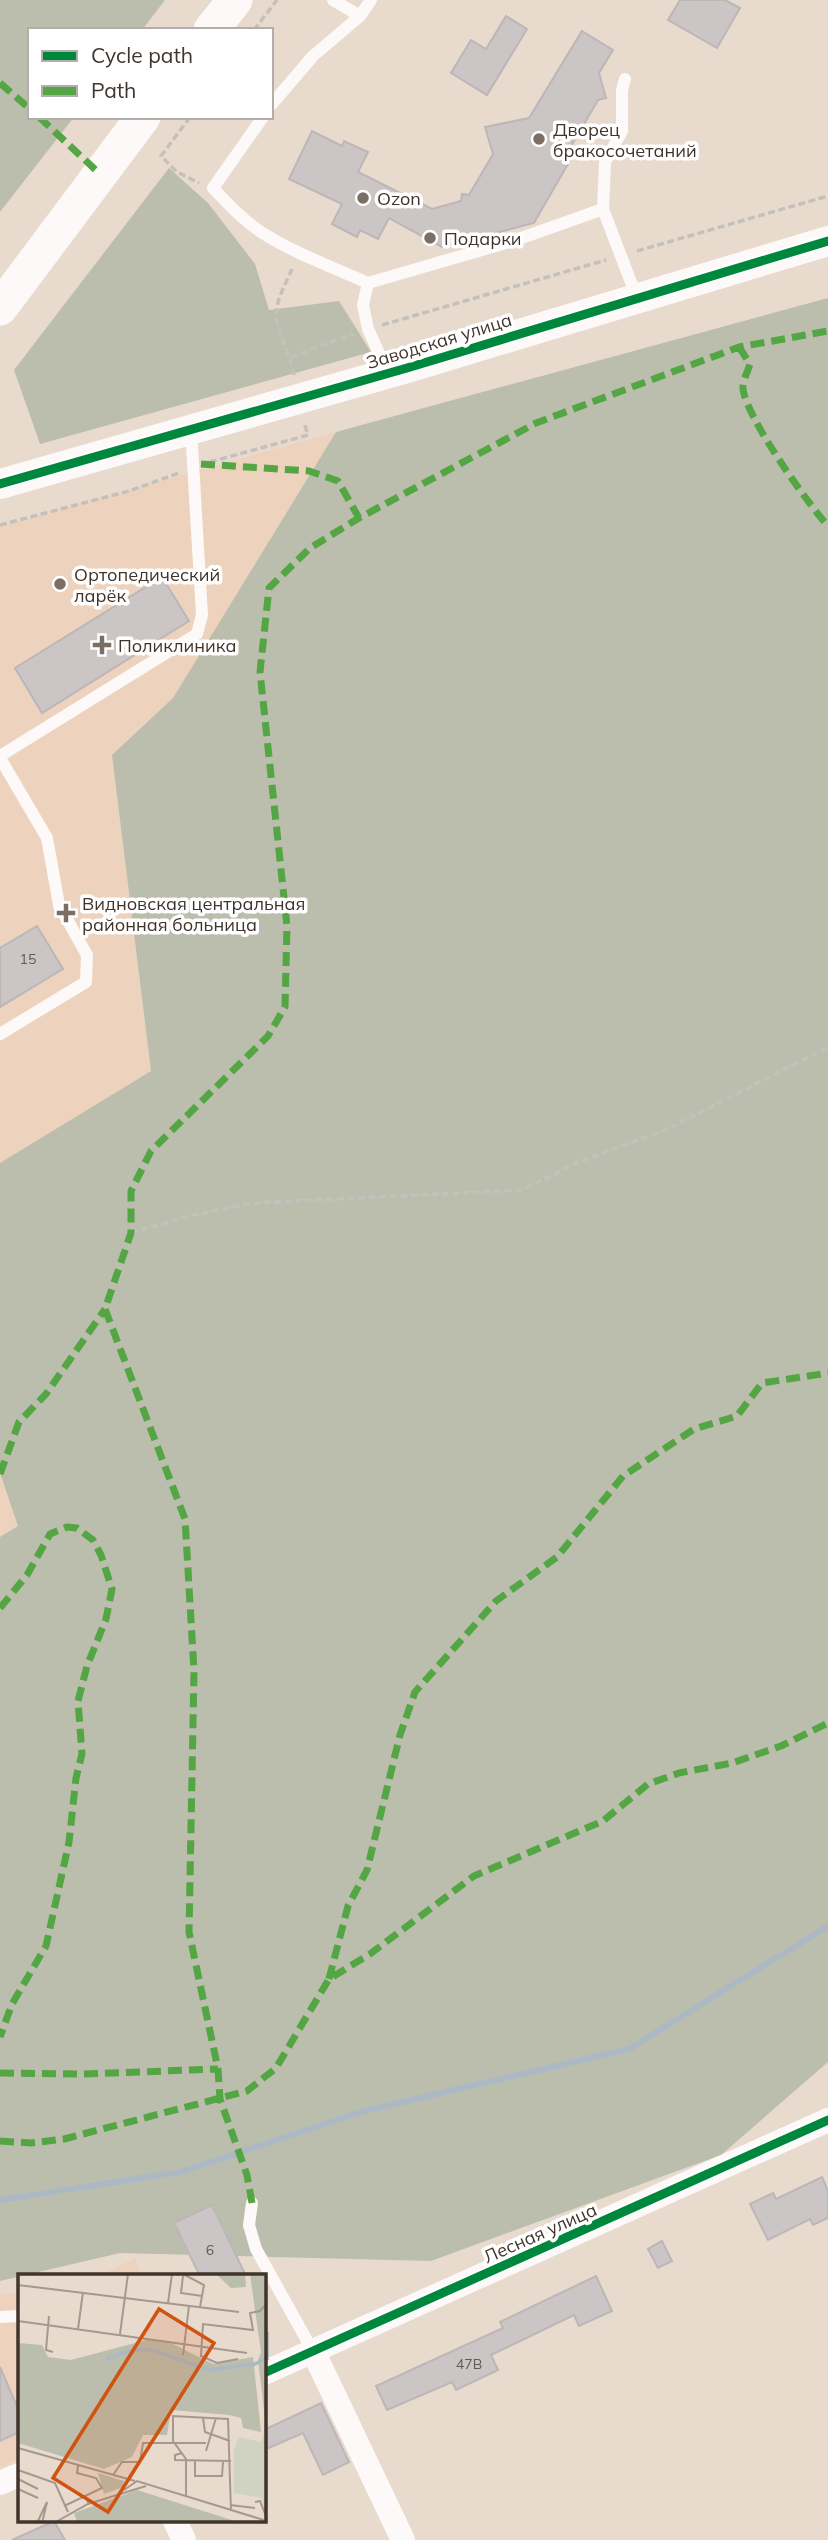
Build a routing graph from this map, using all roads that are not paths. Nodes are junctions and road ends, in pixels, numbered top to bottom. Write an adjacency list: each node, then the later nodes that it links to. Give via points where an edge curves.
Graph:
1 (235, 0): 5 (main road)
2 (332, 0): 4 (lane)
3 (371, 0): 4 (lane)
4 (360, 16): 7 (lane, via 313,56)
5 (213, 28)
6 (625, 79): 10 (lane, via 622,131 605,162)
7 (273, 103)
8 (142, 119): 14 (main road)
9 (261, 119): 12 (lane, via 214,188 261,232)
10 (603, 209): 12 (lane); 13 (lane)
11 (828, 241): 13 (street, Заводская улица)
12 (368, 283): 15 (lane, via 363,305 368,329)
13 (637, 298): 15 (street, Заводская улица)
14 (0, 308)
15 (388, 373): 16 (street, Заводская улица)
16 (191, 429): 17 (street, Заводская улица); 20 (lane, via 202,615 197,634)
17 (57, 467): 18 (street); 19 (street)
18 (0, 478)
19 (0, 484)
20 (0, 757): 21 (lane, via 47,838 59,905 87,955 86,982)
21 (0, 1034)
22 (828, 2120): 26 (street, Лесная улица)
23 (252, 2203): 26 (lane, via 249,2225 256,2249)
24 (18, 2316): 25 (lane)
25 (0, 2317)
26 (314, 2353): 27 (street, Лесная улица); 32 (street)
27 (266, 2372)
28 (18, 2475): 29 (street)
29 (0, 2483)
30 (175, 2522): 31 (street)
31 (184, 2540)
32 (403, 2540)

